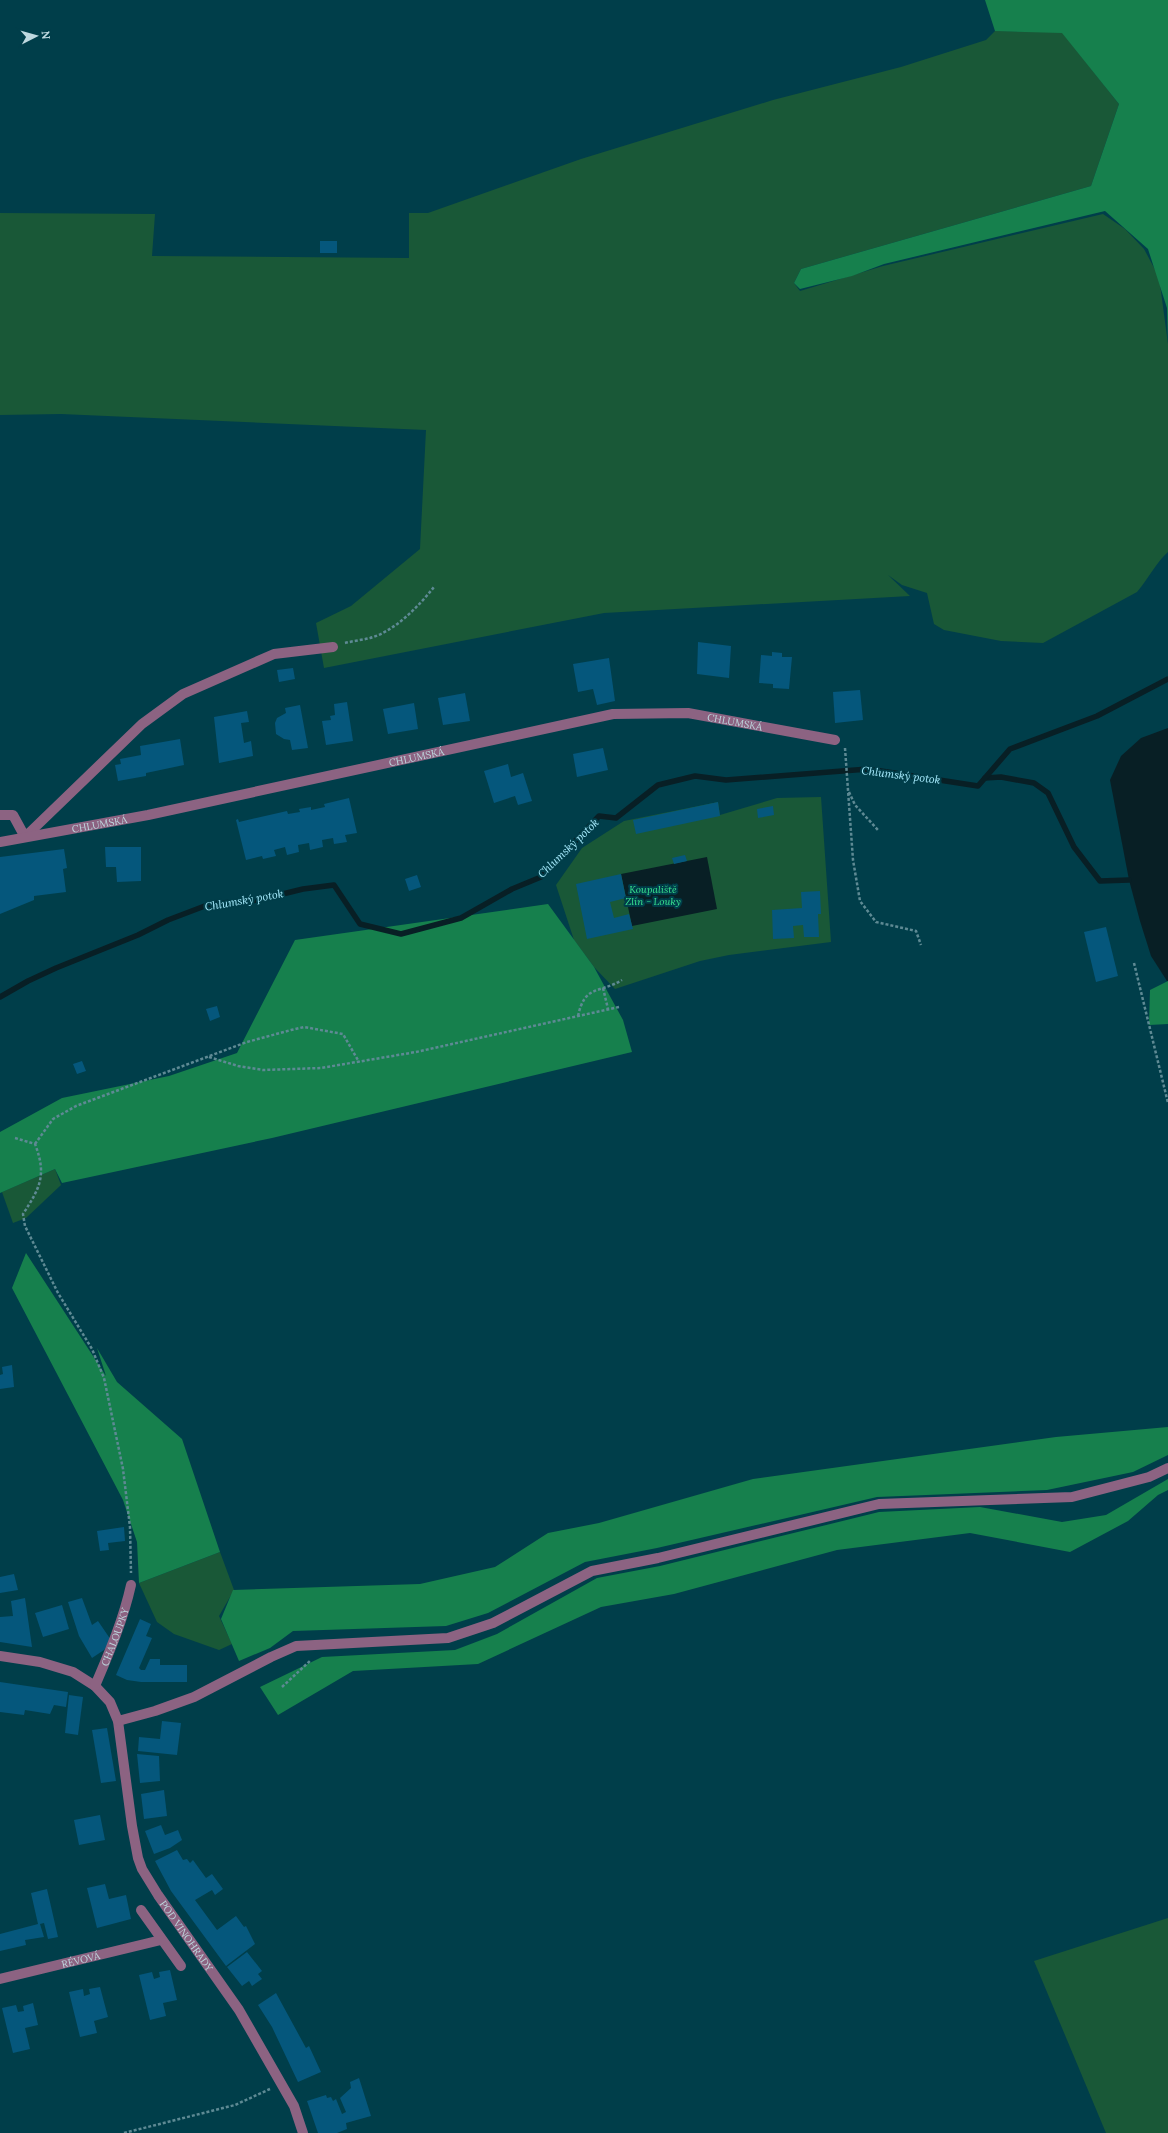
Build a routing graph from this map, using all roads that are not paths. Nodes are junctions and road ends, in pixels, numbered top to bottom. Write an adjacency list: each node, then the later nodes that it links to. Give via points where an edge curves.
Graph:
1 (334, 647): 4 (street, via 274,654 183,694 142,724)
2 (835, 740): 4 (street, CHLUMSKÁ, via 688,712 613,714 148,815)
3 (0, 815): 4 (street, via 13,815)
4 (25, 838): 5 (street, CHLUMSKÁ)
5 (0, 842)
6 (1168, 1468): 10 (street, via 1149,1477 1072,1497 879,1504 658,1558 592,1571 493,1623 448,1638 296,1646 194,1697)
7 (131, 1585): 9 (street, CHALOUPKY, via 126,1610)
8 (0, 1656): 9 (street, via 57,1666 73,1672)
9 (95, 1686): 10 (street, via 110,1702)
10 (118, 1721): 15 (street, POD VINOHRADY, via 132,1826 142,1869 239,2010 294,2106)
11 (141, 1910): 12 (street)
12 (161, 1940): 13 (street); 14 (street, RÉVOVÁ)
13 (180, 1966)
14 (0, 1979)
15 (303, 2133)

